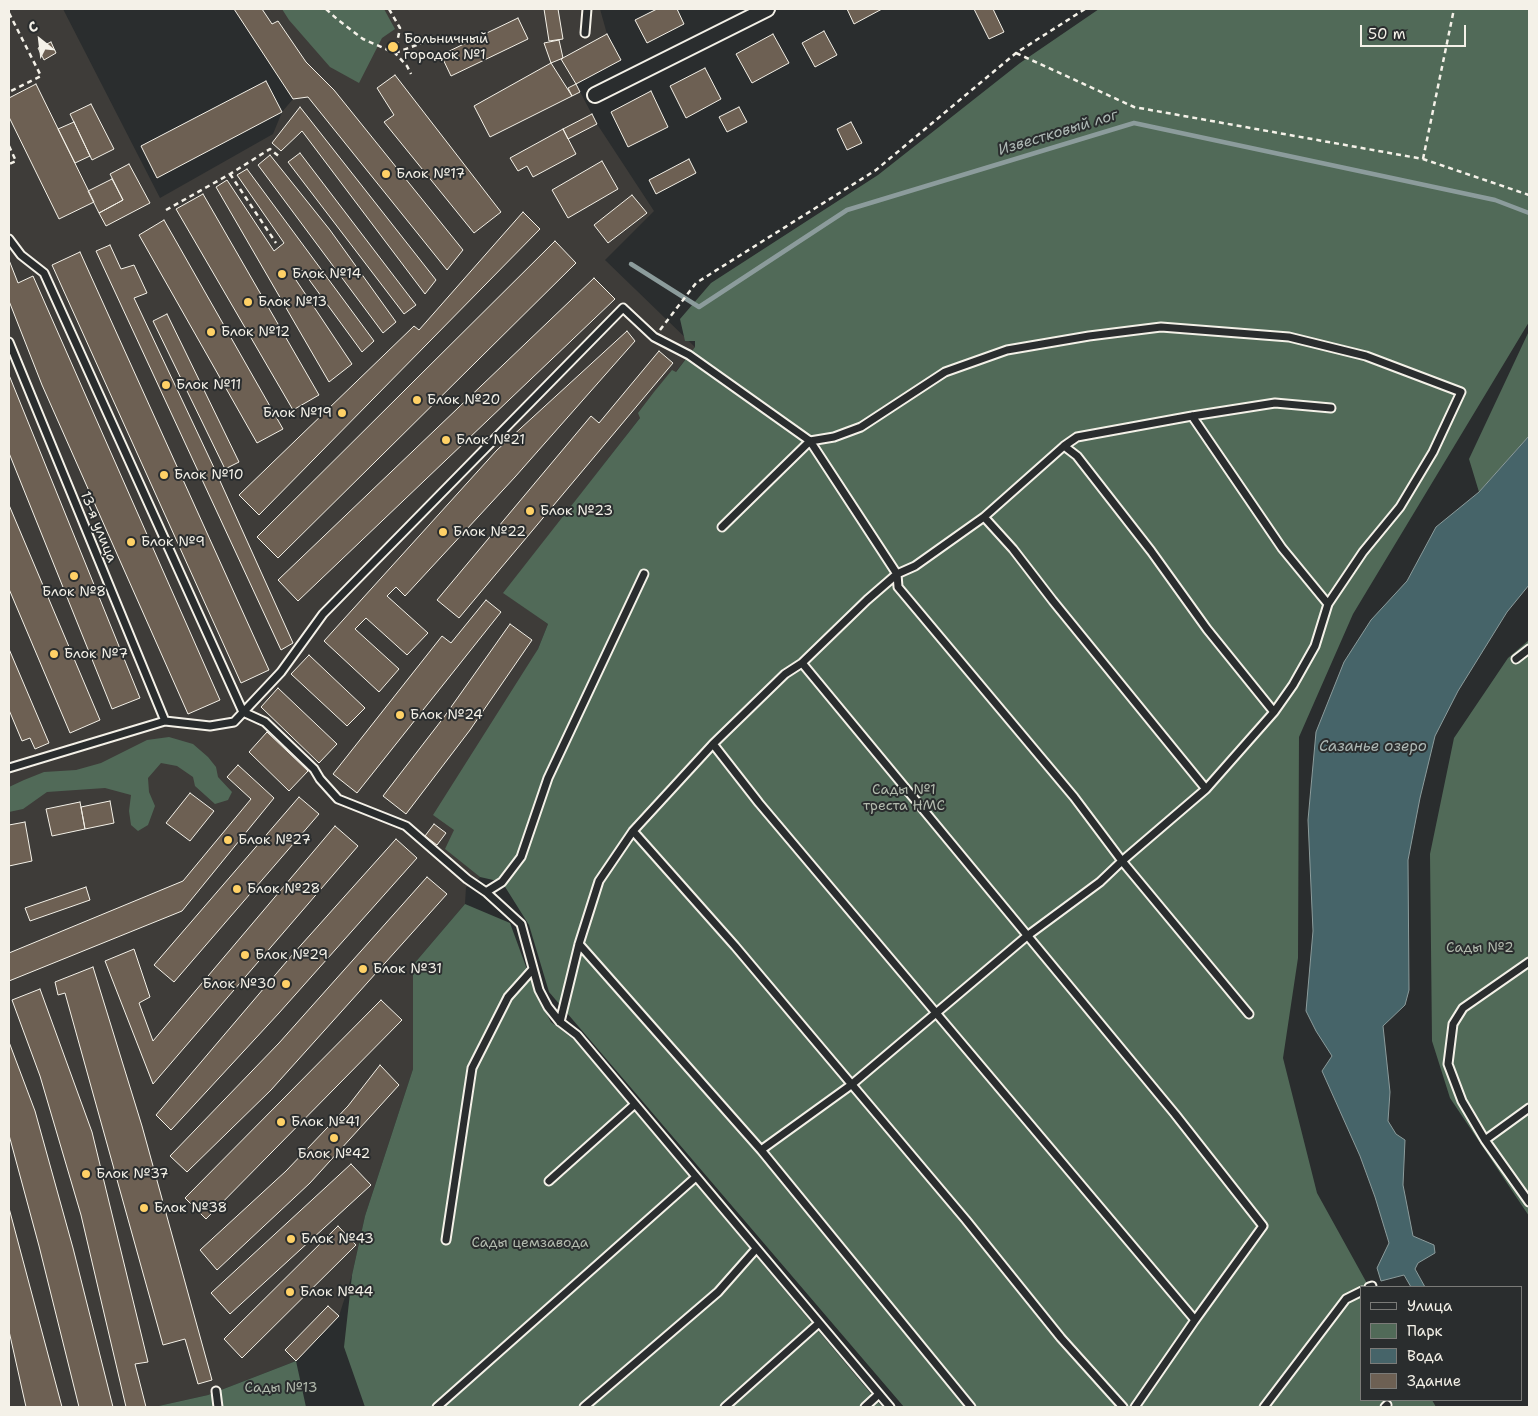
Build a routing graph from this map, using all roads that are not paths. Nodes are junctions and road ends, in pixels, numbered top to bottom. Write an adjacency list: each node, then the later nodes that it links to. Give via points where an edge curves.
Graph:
1 (587, 9): 3 (lane)
2 (767, 9): 4 (street)
3 (585, 33)
4 (595, 95)
5 (9, 240): 19 (lane, via 21,255 44,273)
6 (9, 342): 21 (lane, 13-я улица)
7 (1331, 408): 8 (lane, via 1275,403)
8 (1192, 416): 10 (lane, via 1077,437); 15 (lane, via 1282,548)
9 (810, 441): 12 (lane); 14 (lane); 15 (lane, via 861,427 945,372 1007,350 1161,327 1289,337 1366,356 1461,392 1433,452 1400,507); 19 (lane, via 689,355 654,337 623,308 323,614 281,672)
10 (1064, 446): 11 (lane); 20 (lane, via 1077,456)
11 (984, 517): 14 (lane, via 915,566); 24 (lane)
12 (722, 527)
13 (644, 574): 27 (lane, via 548,778 521,857 502,882)
14 (897, 574): 18 (lane); 26 (lane, via 898,587 1051,768)
15 (1328, 604): 20 (lane, via 1315,646)
16 (1529, 649): 17 (lane)
17 (1516, 658)
18 (802, 663): 22 (lane, via 784,674); 28 (lane)
19 (242, 712): 21 (lane, via 234,722 210,726); 27 (lane, via 265,722 314,769 338,799 406,826)
20 (1274, 712): 24 (lane)
21 (165, 721): 23 (lane)
22 (713, 744): 25 (lane); 32 (lane)
23 (9, 768)
24 (1206, 789): 26 (lane)
25 (633, 831): 29 (lane, via 599,882); 35 (lane, via 735,946)
26 (1122, 861): 28 (lane, via 1100,882); 33 (lane)
27 (486, 892): 31 (lane, via 521,924)
28 (1027, 936): 32 (lane); 46 (lane, via 1264,1226)
29 (579, 944): 34 (lane); 39 (lane)
30 (1529, 962): 38 (lane, via 1463,1008 1453,1024 1448,1064 1462,1101)
31 (533, 969): 34 (lane, via 539,990); 43 (lane, via 508,997 472,1068)
32 (936, 1013): 35 (lane); 46 (lane)
33 (1249, 1014)
34 (560, 1022): 36 (lane, via 577,1035)
35 (851, 1085): 39 (lane); 57 (lane, via 1061,1338)
36 (635, 1104): 40 (lane); 41 (lane)
37 (1529, 1108): 38 (lane)
38 (1485, 1140): 42 (lane)
39 (761, 1150): 56 (lane)
40 (696, 1177): 44 (lane); 51 (lane)
41 (550, 1181)
42 (1529, 1202)
43 (446, 1240)
44 (756, 1249): 47 (lane); 52 (lane, via 718,1292)
45 (1360, 1292): 59 (lane, via 1346,1299)
46 (1195, 1320): 58 (lane)
47 (819, 1323): 49 (lane); 53 (lane)
48 (216, 1391): 50 (lane)
49 (879, 1394): 54 (lane); 55 (lane)
50 (218, 1407)
51 (437, 1407)
52 (584, 1407)
53 (725, 1407)
54 (866, 1407)
55 (890, 1407)
56 (971, 1407)
57 (1123, 1407)
58 (1135, 1407)
59 (1264, 1407)

